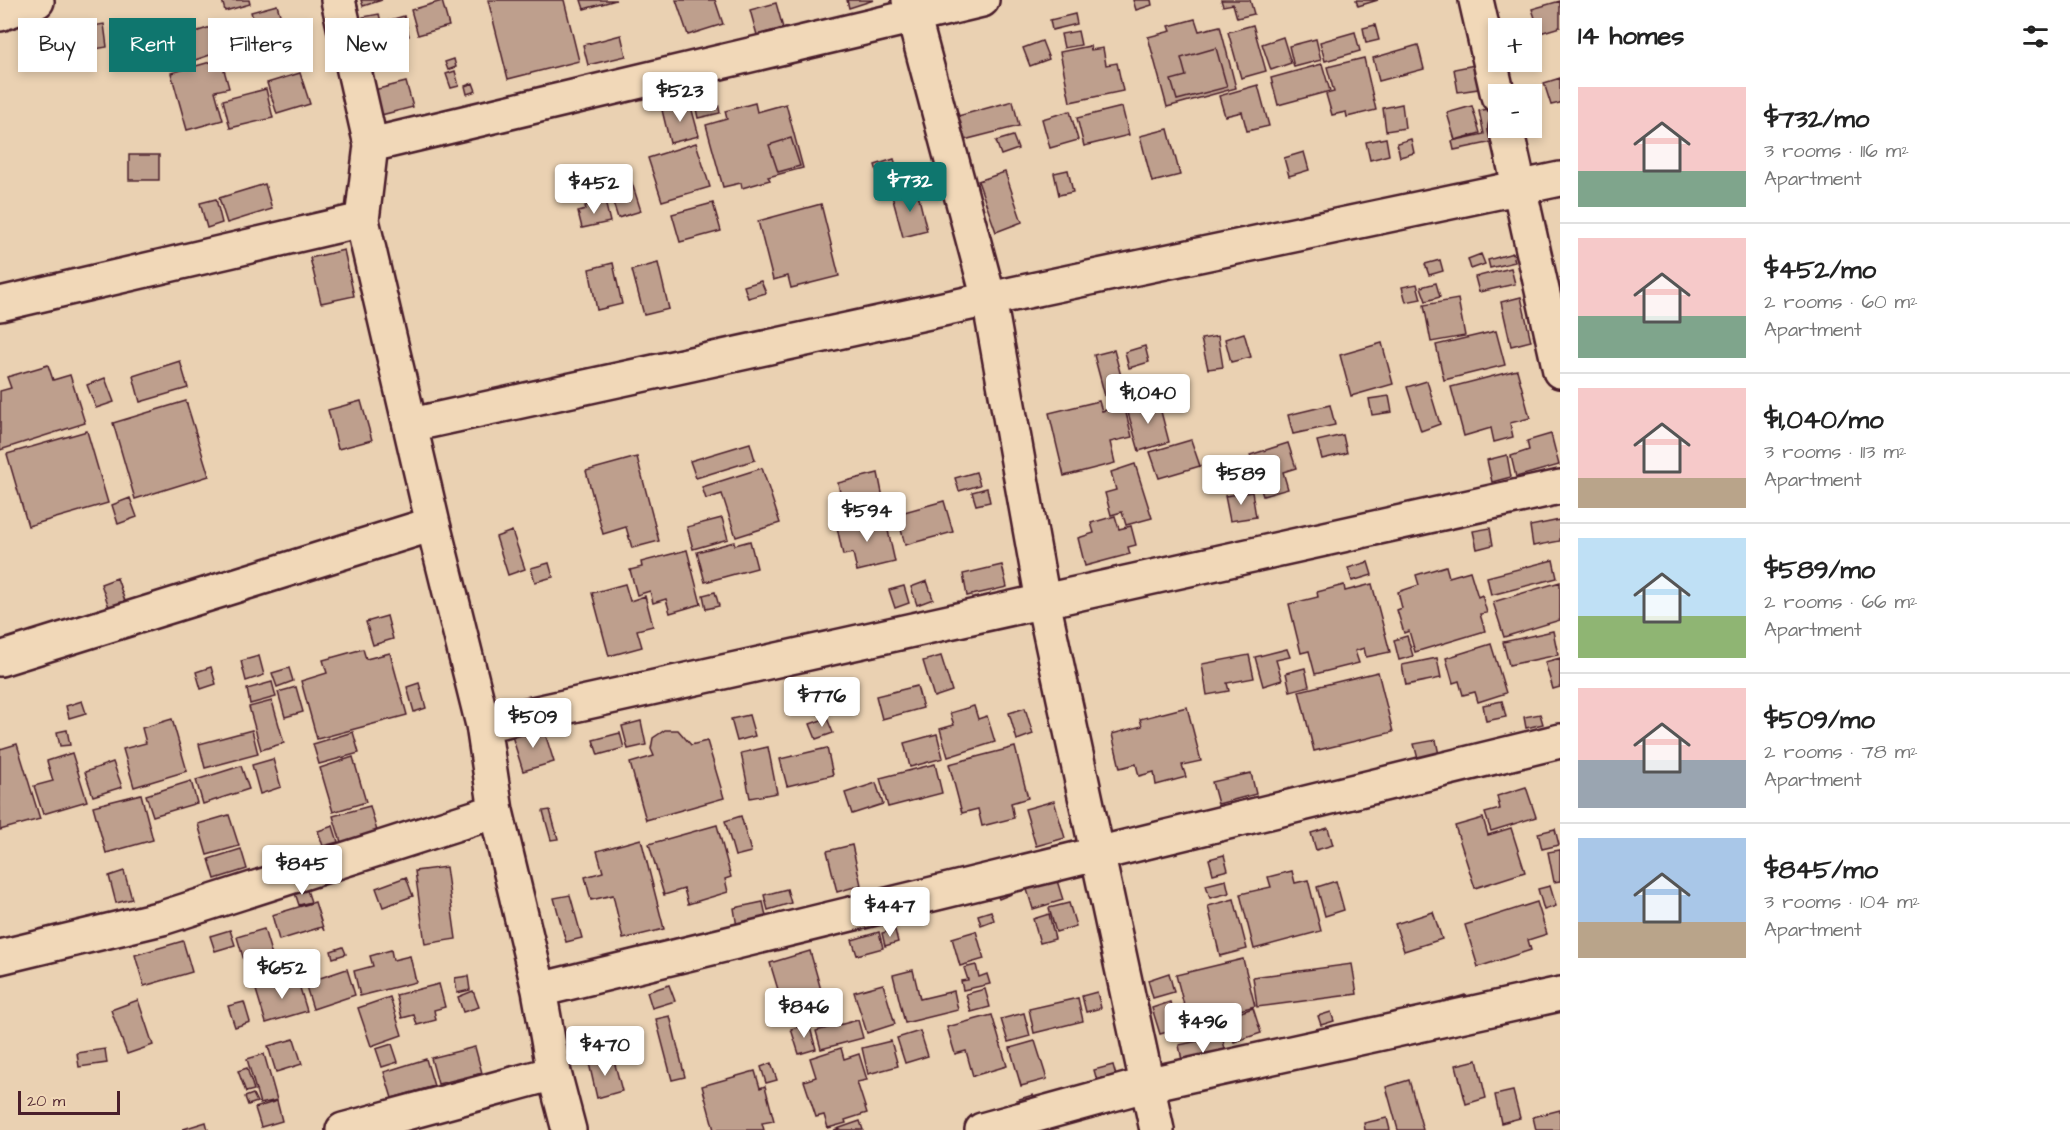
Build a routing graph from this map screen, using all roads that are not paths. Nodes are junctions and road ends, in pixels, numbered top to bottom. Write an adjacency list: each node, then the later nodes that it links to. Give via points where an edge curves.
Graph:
1 (338, 0): 9 (street)
2 (982, 0): 5 (street)
3 (1476, 0): 7 (street)
4 (37, 1): 6 (street)
5 (910, 8): 9 (street); 13 (street)
6 (0, 14)
7 (1495, 84)
8 (1508, 138): 11 (street)
9 (371, 145): 12 (street)
10 (1560, 179): 11 (street)
11 (1520, 188): 13 (street); 15 (street)
12 (362, 220): 14 (street); 16 (street)
13 (989, 299): 16 (street); 19 (street)
14 (0, 304)
15 (1560, 371)
16 (411, 425): 18 (street)
17 (1560, 487): 19 (street)
18 (433, 524): 20 (street); 21 (street)
19 (1043, 601): 21 (street); 24 (street)
20 (0, 659)
21 (483, 725): 23 (street)
22 (1560, 741): 24 (street)
23 (496, 811): 25 (street, via 162,918); 26 (street)
24 (1096, 855): 26 (street); 29 (street)
25 (0, 957)
26 (539, 990): 28 (street)
27 (1560, 994): 29 (street)
28 (554, 1073): 30 (street); 31 (street)
29 (1145, 1085): 32 (street); 33 (street)
30 (343, 1130)
31 (569, 1130)
32 (982, 1130)
33 (1157, 1130)

